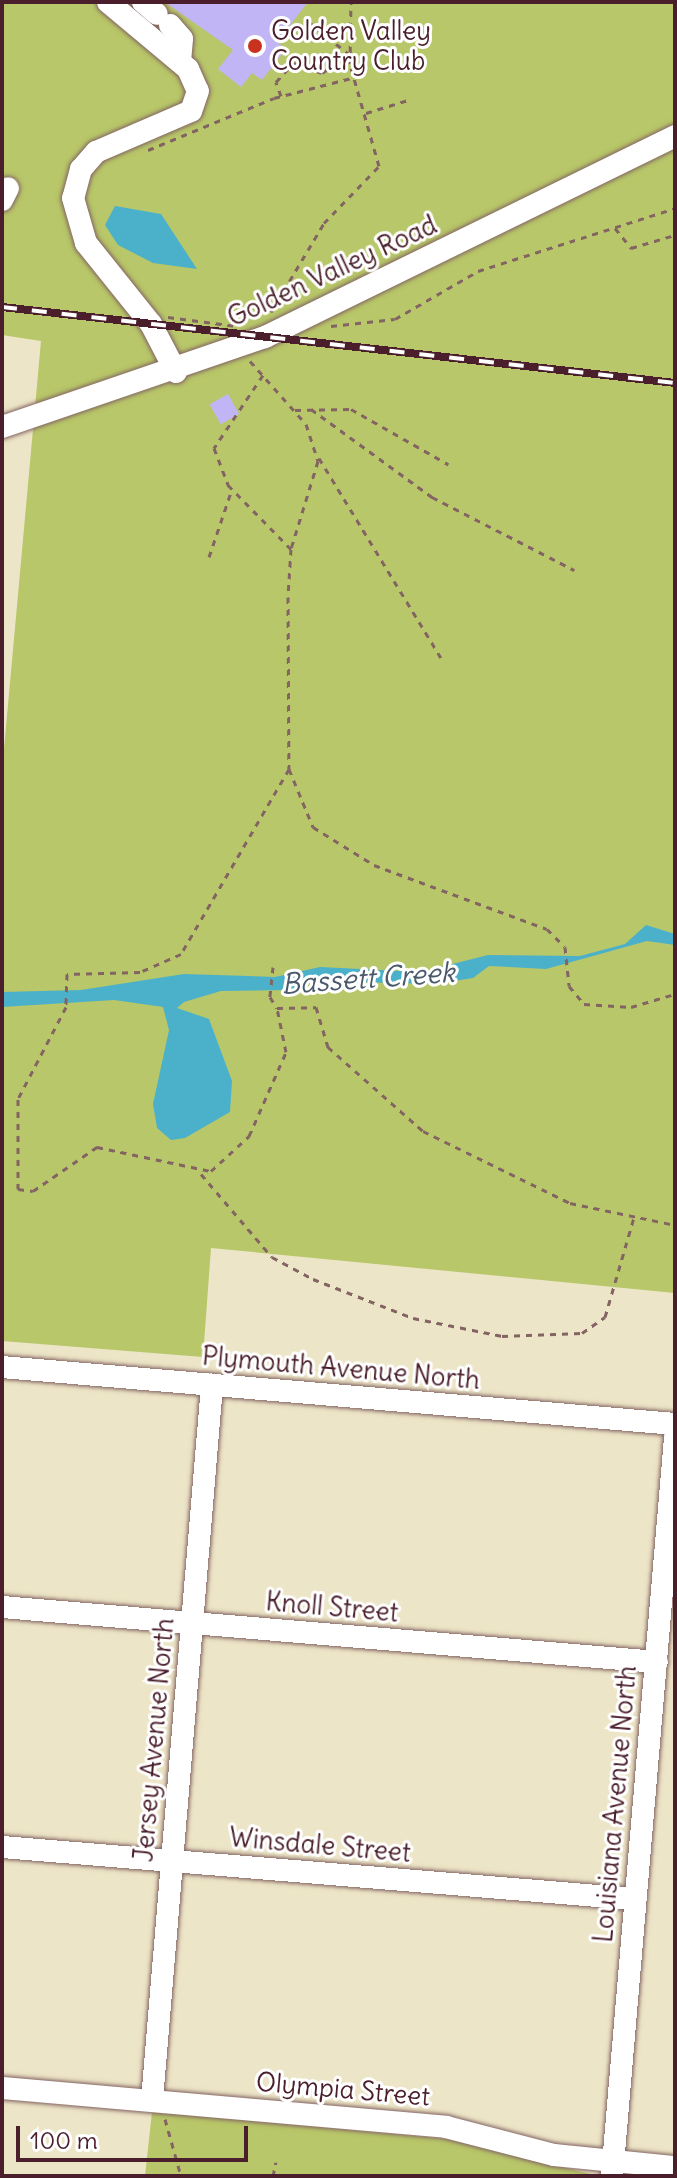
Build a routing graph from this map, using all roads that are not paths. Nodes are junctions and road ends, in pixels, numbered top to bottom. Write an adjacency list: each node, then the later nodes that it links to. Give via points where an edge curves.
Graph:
1 (108, 2): 2 (street)
2 (148, 12): 3 (street); 3 (street, via 182,39)
3 (180, 62): 5 (street, via 196,78 197,103 96,152 81,169 73,198 86,243 143,313)
4 (675, 136): 5 (street, Golden Valley Road, via 320,309)
5 (176, 372): 6 (street, Golden Valley Road)
6 (2, 427)
7 (2, 1367): 8 (street, Plymouth Avenue North)
8 (212, 1385): 9 (street, Plymouth Avenue North); 12 (street, Jersey Avenue North)
9 (675, 1424)
10 (675, 1438): 13 (street, Louisiana Avenue North)
11 (2, 1607): 12 (street, Knoll Street)
12 (192, 1623): 13 (street, Knoll Street); 15 (street, Jersey Avenue North)
13 (657, 1662): 16 (street, Louisiana Avenue North)
14 (2, 1847): 15 (street, Winsdale Street)
15 (172, 1861): 16 (street, Winsdale Street); 18 (street, Jersey Avenue North)
16 (634, 1899): 20 (street, Louisiana Avenue North)
17 (2, 2088): 18 (street, Olympia Street)
18 (161, 2101): 20 (street, Olympia Street, via 446,2127)
19 (675, 2167): 20 (street, Olympia Street)
20 (612, 2168)

